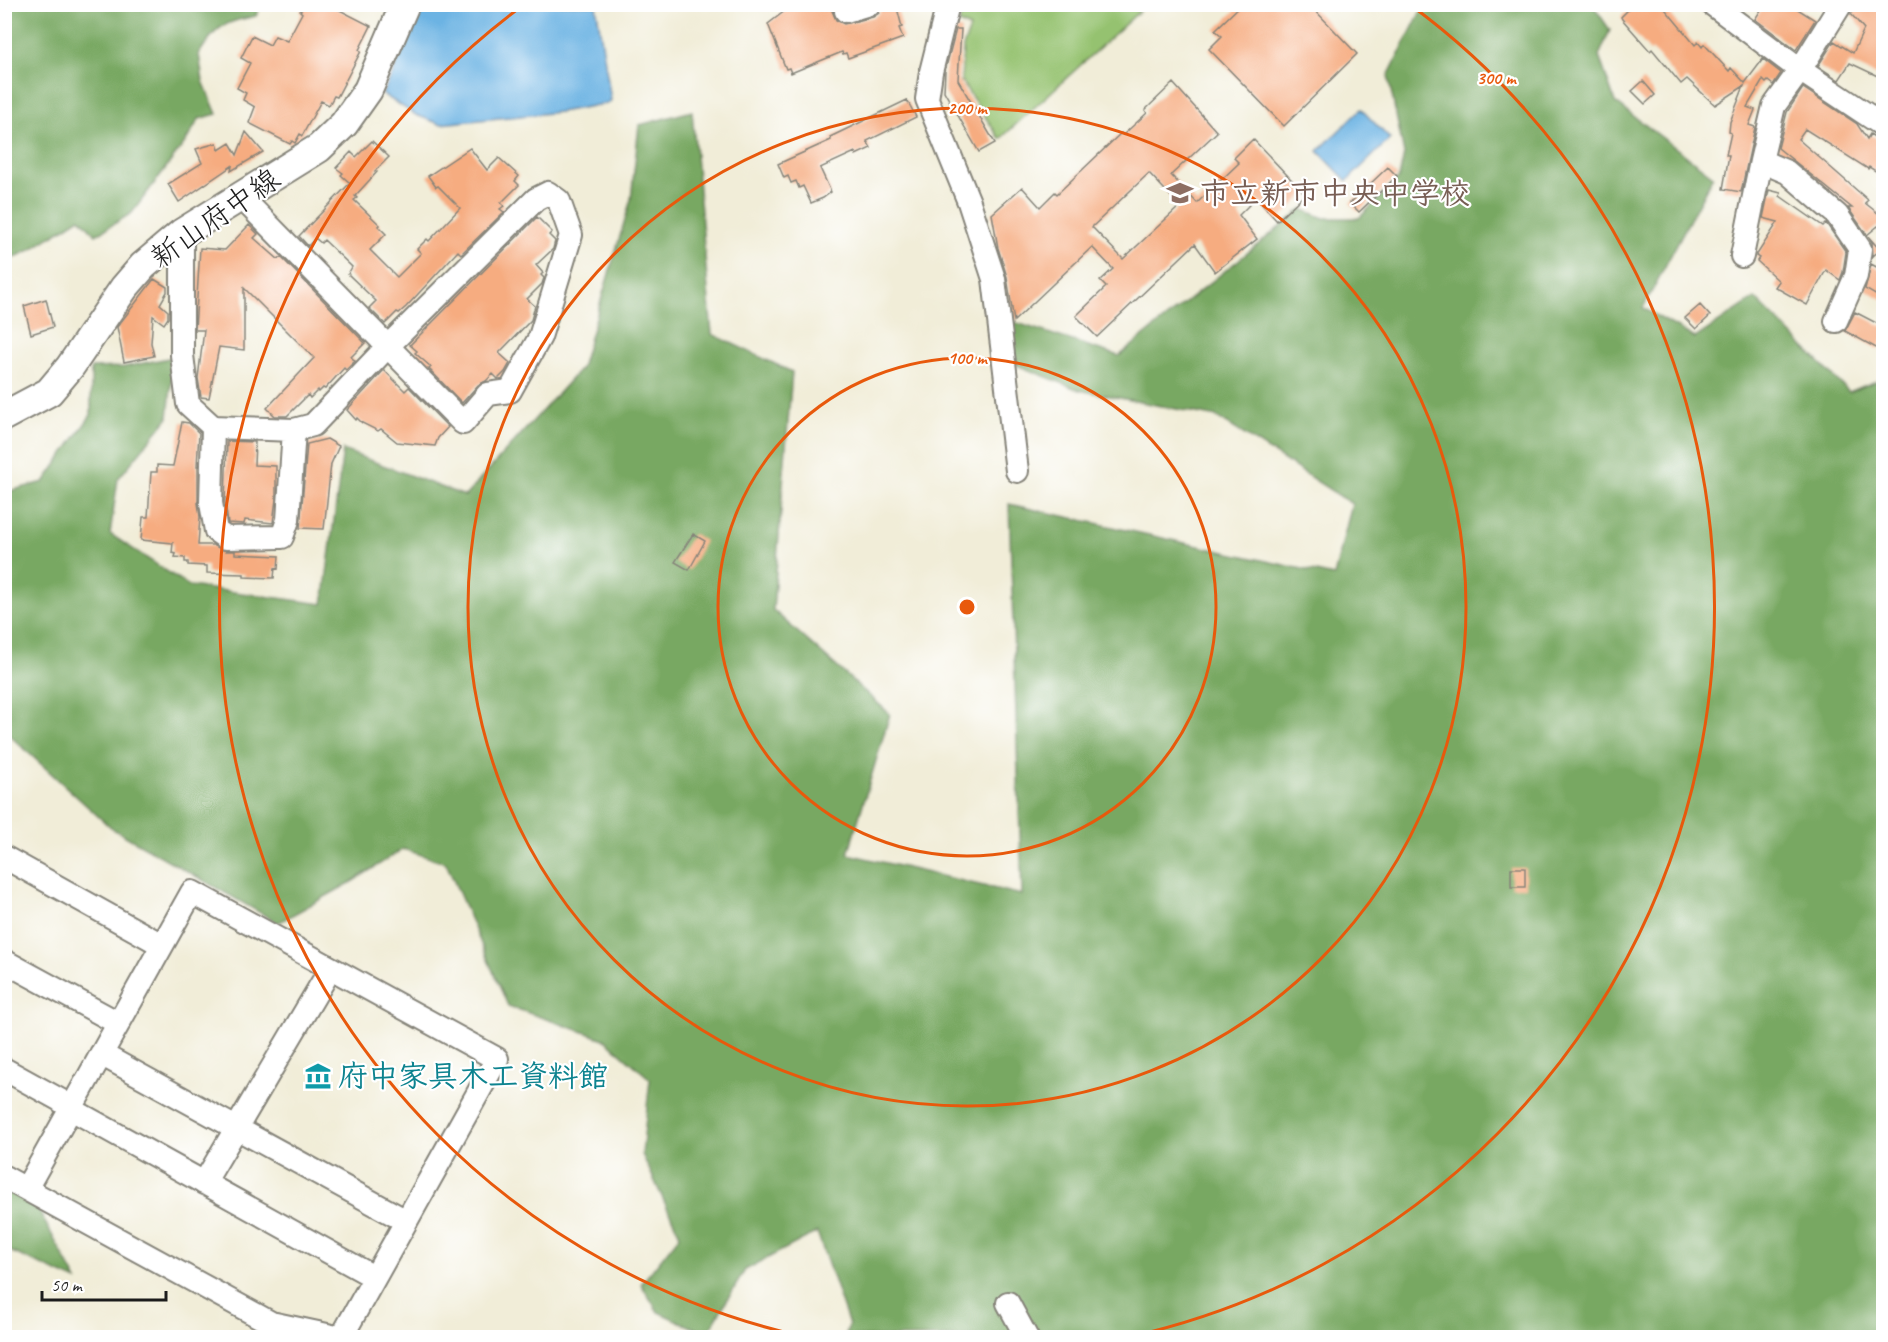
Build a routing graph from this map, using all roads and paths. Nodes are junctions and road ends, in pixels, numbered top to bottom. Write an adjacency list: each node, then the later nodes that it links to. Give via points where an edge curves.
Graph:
1 (405, 4): 10 (main road, 新山府中線, via 368,90 344,124 319,148)
2 (869, 4): 6 (street)
3 (948, 4): 18 (street, via 927,99 969,202 994,279)
4 (1712, 4): 7 (street)
5 (1841, 4): 7 (street)
6 (846, 11)
7 (1800, 70): 8 (street); 9 (street, via 1774,106)
8 (1884, 126)
9 (1761, 161): 12 (street); 13 (street, via 1787,172 1837,215 1860,249 1856,276)
10 (241, 197): 11 (main road, 新山府中線); 14 (street)
11 (182, 233): 15 (main road, 新山府中線, via 124,288 50,392); 16 (street, via 182,355 188,404)
12 (1742, 256)
13 (1836, 321)
14 (388, 346): 14 (street, via 463,423 488,394 510,391 540,337 571,235 559,201 548,193 536,199); 17 (street, via 314,425)
15 (4, 416)
16 (213, 427): 17 (street); 17 (street, via 211,503 216,531 226,538 282,537 288,520)
17 (294, 430)
18 (1017, 471)
19 (4, 857): 20 (street)
20 (162, 945): 22 (street, via 192,892); 23 (street)
21 (4, 961): 23 (street)
22 (331, 968): 27 (street); 31 (street, via 496,1059)
23 (118, 1023): 24 (street)
24 (101, 1054): 26 (street); 27 (street)
25 (4, 1069): 26 (street)
26 (71, 1109): 29 (street); 30 (street)
27 (237, 1128): 29 (street); 31 (street)
28 (4, 1178): 30 (street)
29 (204, 1183): 32 (street)
30 (26, 1189): 34 (street, via 271,1323)
31 (406, 1221): 32 (street)
32 (375, 1277): 34 (street)
33 (1008, 1304): 35 (street)
34 (341, 1338)
35 (1028, 1338)

